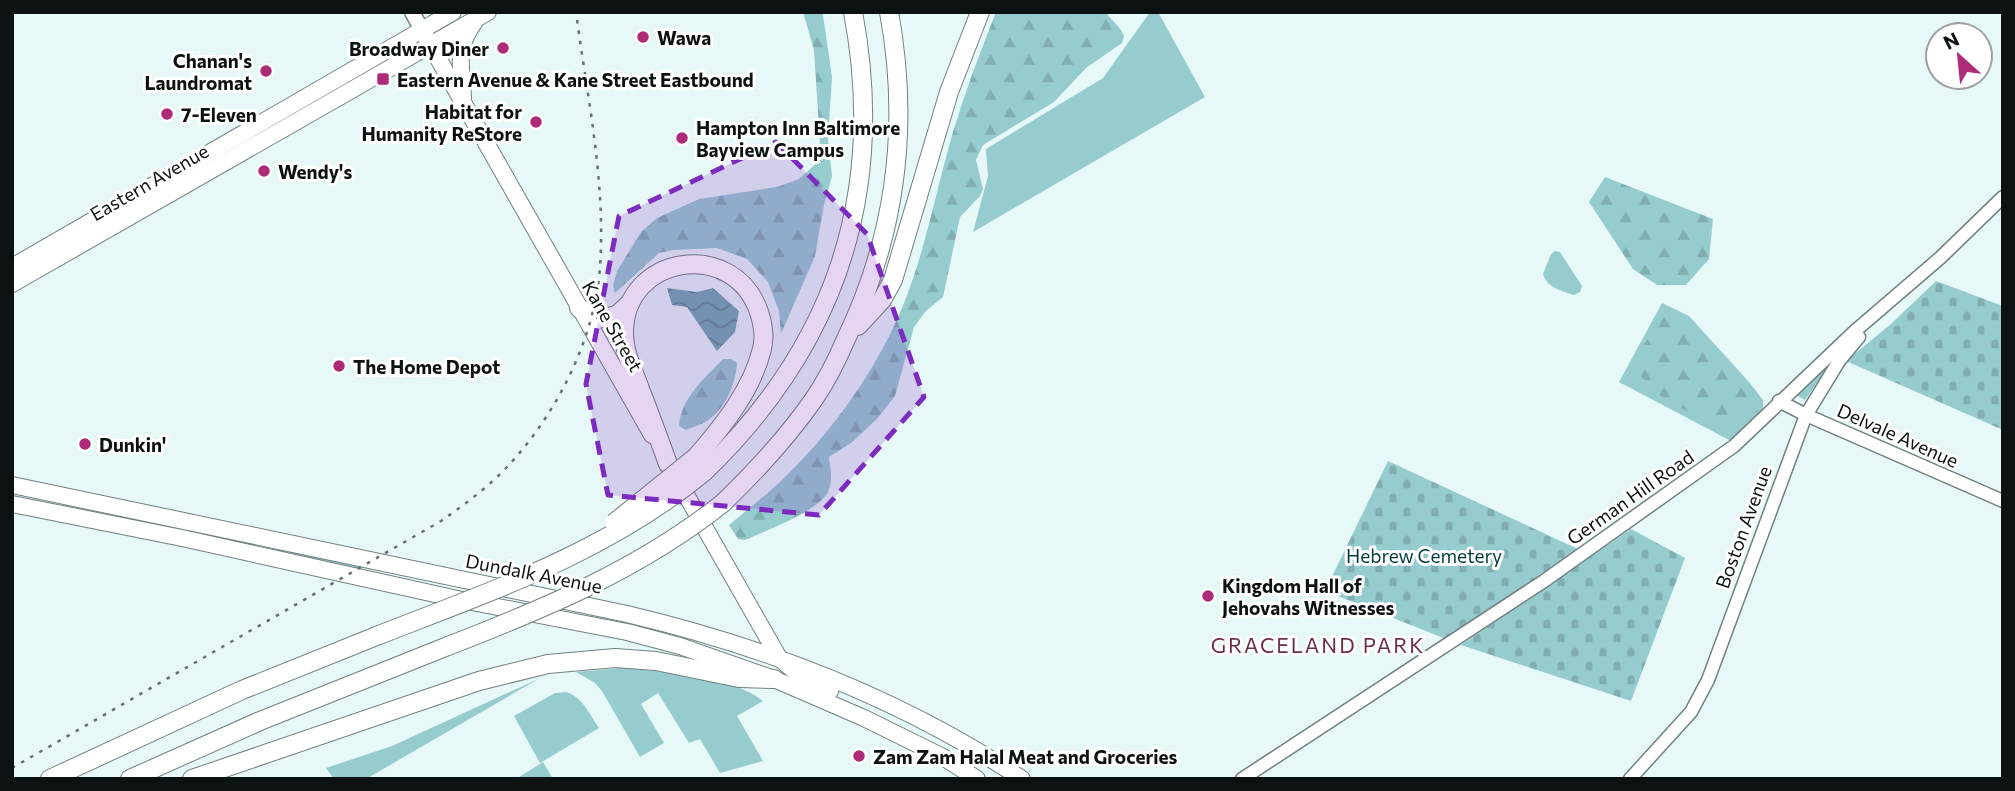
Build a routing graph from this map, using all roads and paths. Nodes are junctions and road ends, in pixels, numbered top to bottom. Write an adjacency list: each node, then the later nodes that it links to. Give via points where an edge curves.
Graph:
1 (412, 12): 8 (main road, Kane Street)
2 (453, 12): 8 (main road, Eastern Avenue)
3 (846, 12): 10 (highway)
4 (853, 12): 10 (highway)
5 (889, 12): 18 (highway, via 899,114 892,197 874,274)
6 (980, 12): 18 (highway, via 949,92 892,280 882,300)
7 (483, 16): 9 (main road, Eastern Avenue); 11 (main road, via 460,47)
8 (422, 30): 9 (main road, Kane Street); 13 (main road, Eastern Avenue)
9 (431, 45): 11 (main road, Kane Street); 14 (main road, Eastern Avenue)
10 (861, 73): 22 (highway, via 859,185 841,264 827,301 786,378 731,446)
11 (463, 104): 17 (main road, Kane Street)
12 (2003, 197): 15 (street, German Hill Road)
13 (12, 267)
14 (12, 284)
15 (1901, 293): 19 (street, German Hill Road); 20 (street, Boston Avenue, via 1839,361)
16 (631, 301): 17 (highway, via 607,318 598,319); 21 (highway, via 625,344); 22 (highway, via 659,273 691,263 723,270 756,302 763,348 746,389)
17 (579, 308): 21 (main road, Kane Street)
18 (846, 339): 31 (highway, bridge, via 826,380 756,471 692,527 623,571 539,611 260,721)
19 (1779, 401): 20 (street, Delvale Avenue); 34 (street, German Hill Road, via 1734,446 1626,525)
20 (1806, 415): 24 (street, Delvale Avenue); 35 (street, Boston Avenue, via 1708,680 1691,712)
21 (668, 464): 26 (main road, Kane Street)
22 (700, 465): 30 (highway, bridge, via 672,498 618,532 522,579 242,690)
23 (12, 485): 26 (main road, Dundalk Avenue, via 627,614)
24 (2003, 501)
25 (12, 504): 27 (main road, Dundalk Avenue, via 626,632)
26 (779, 659): 28 (main road, via 813,684 930,741); 29 (main road, Dundalk Avenue, via 907,712)
27 (774, 679): 28 (main road, Dundalk Avenue); 32 (highway, via 739,678 656,661 548,664 479,681)
28 (943, 757): 33 (main road, Dundalk Avenue)
29 (1018, 778)
30 (50, 779)
31 (130, 779)
32 (192, 779)
33 (976, 779)
34 (1242, 779)
35 (1630, 779)

